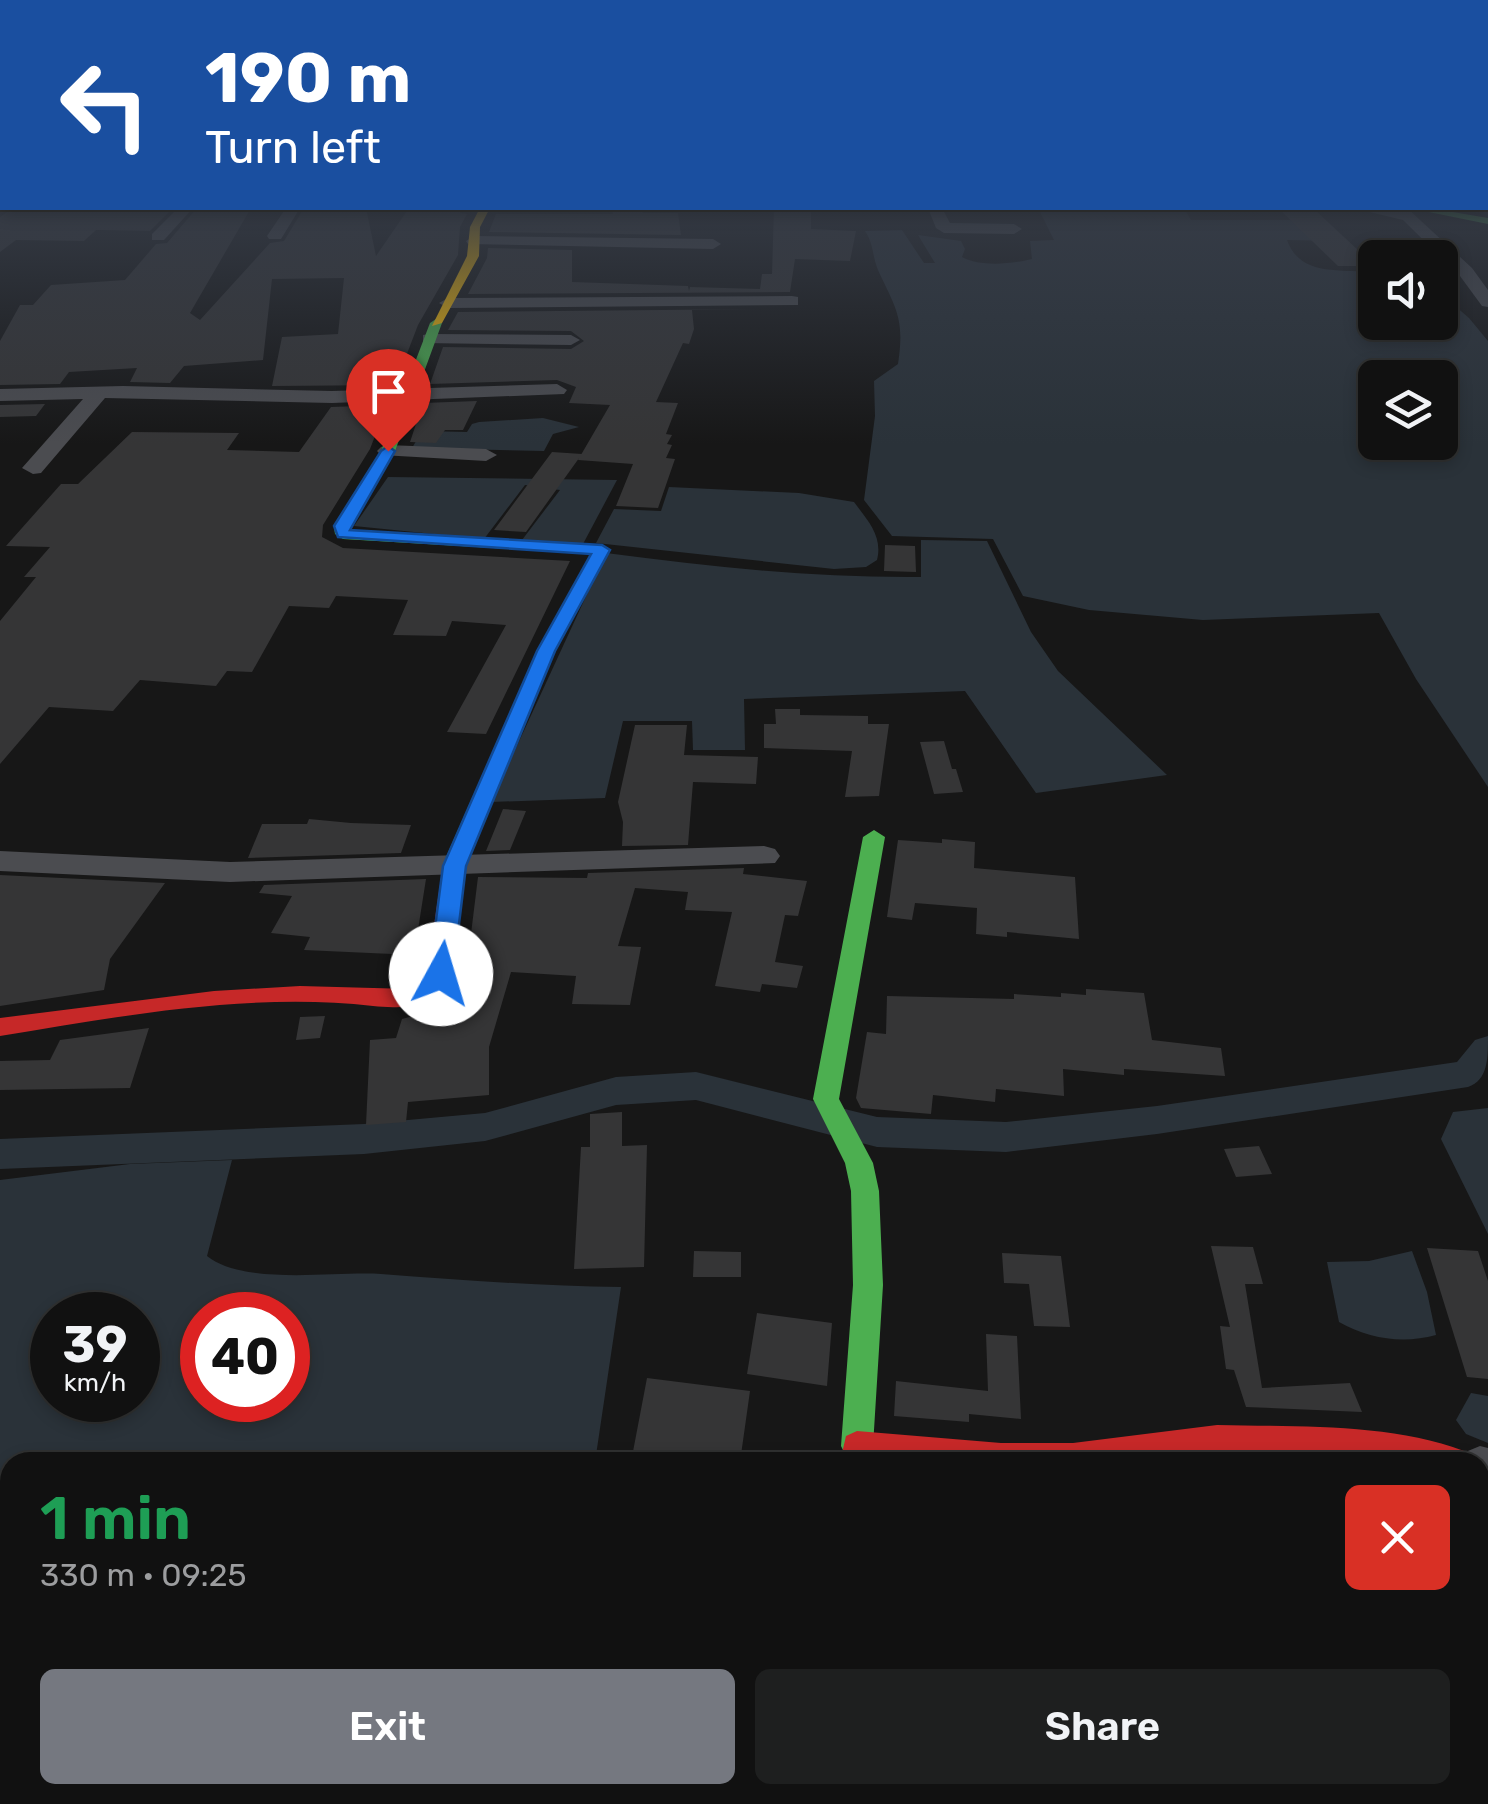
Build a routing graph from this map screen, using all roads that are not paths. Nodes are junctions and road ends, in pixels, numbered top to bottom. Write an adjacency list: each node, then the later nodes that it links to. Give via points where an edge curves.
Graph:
1 (463, 275): 5 (main road)
2 (1468, 275): 4 (street)
3 (792, 300): 5 (street)
4 (1488, 302)
5 (448, 303): 6 (main road)
6 (430, 339): 7 (street); 10 (main road)
7 (571, 340)
8 (557, 390): 10 (street)
9 (98, 394): 10 (street); 11 (street); 14 (street)
10 (410, 394): 12 (main road)
11 (0, 395)
12 (388, 451): 13 (street); 18 (main road, via 343,534 602,550 546,651)
13 (486, 456)
14 (34, 468)
15 (874, 837): 20 (main road, via 826,1099 860,1163 864,1191 868,1285)
16 (764, 856): 18 (street)
17 (0, 861): 18 (street, via 230,872)
18 (454, 866): 19 (main road, via 441,974 429,993 196,1002)
19 (0, 1027)
20 (856, 1452)
21 (1121, 1452): 22 (main road, via 1217,1440)
22 (1398, 1452)

